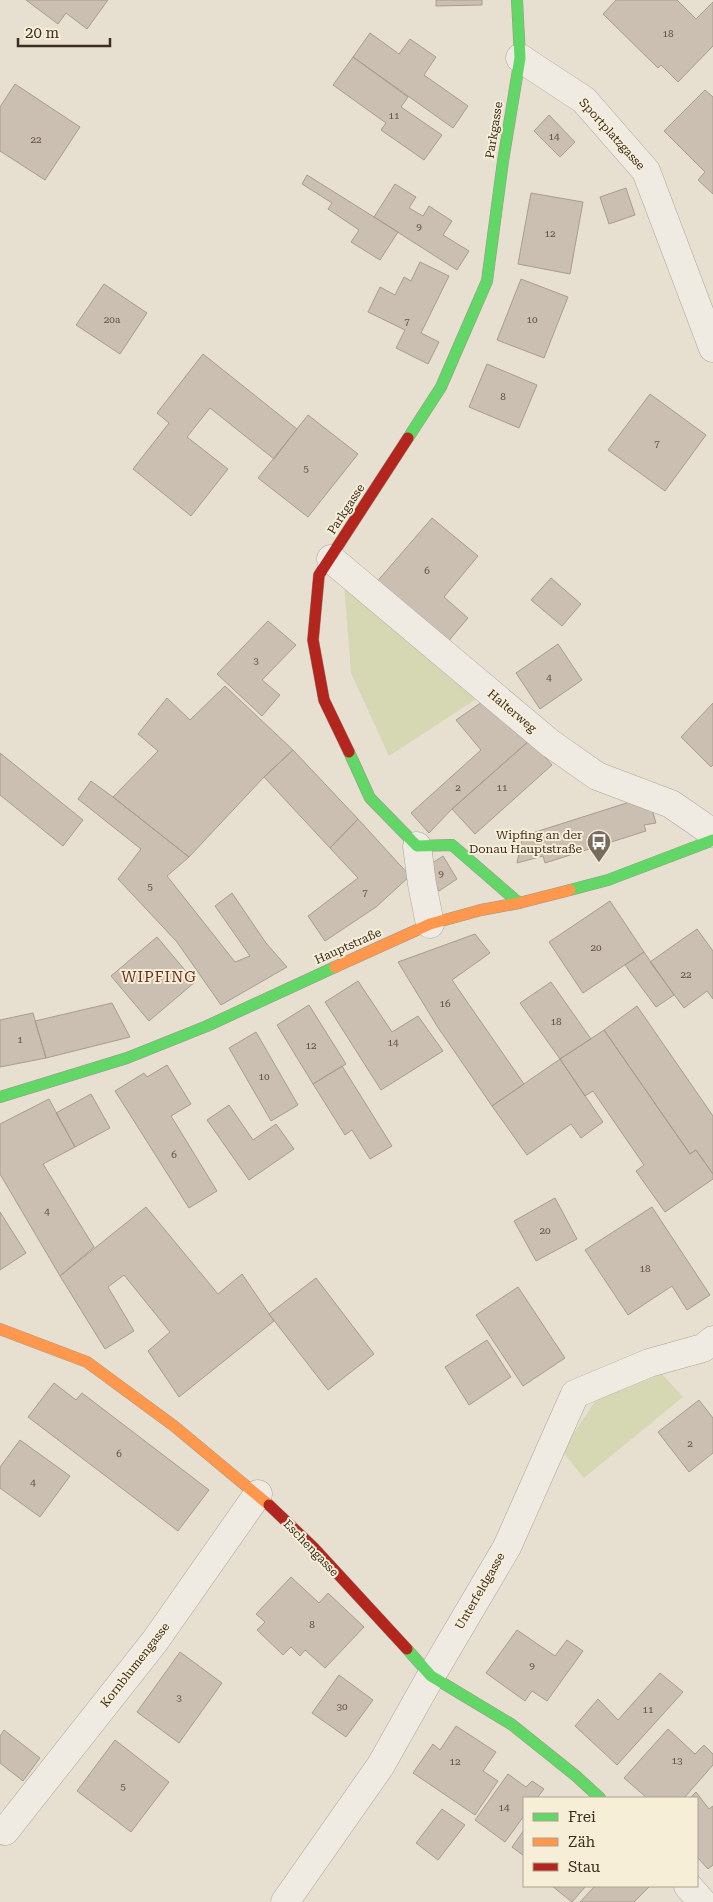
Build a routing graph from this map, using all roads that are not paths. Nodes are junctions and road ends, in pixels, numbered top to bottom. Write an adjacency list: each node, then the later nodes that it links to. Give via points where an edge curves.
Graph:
1 (517, 0): 2 (street)
2 (520, 58): 3 (street, Sportplatzgasse, via 584,100 646,171); 4 (street, Parkgasse, via 487,281 441,387)
3 (713, 348)
4 (331, 559): 5 (street, Halterweg, via 558,749 597,776 671,804); 7 (street, Parkgasse, via 319,574 313,640 324,700 370,798)
5 (713, 833)
6 (713, 840): 8 (street, Hauptstraße, via 608,880)
7 (417, 846): 8 (street, via 452,846); 9 (street)
8 (519, 903): 9 (street, Hauptstraße)
9 (430, 924): 10 (street, Hauptstraße, via 207,1026 127,1058)
10 (0, 1097)
11 (0, 1329): 13 (street, Eschengasse, via 87,1362)
12 (710, 1350): 14 (street, Unterfeldgasse, via 649,1363 575,1394 506,1547)
13 (258, 1494): 14 (street, Eschengasse, via 314,1548); 16 (street, Kornblumengasse, via 155,1641)
14 (431, 1676): 15 (street, Eschengasse, via 511,1724); 18 (street, Unterfeldgasse, via 381,1765)
15 (599, 1797)
16 (5, 1831)
17 (689, 1887): 19 (street)
18 (286, 1902)
19 (702, 1902)

